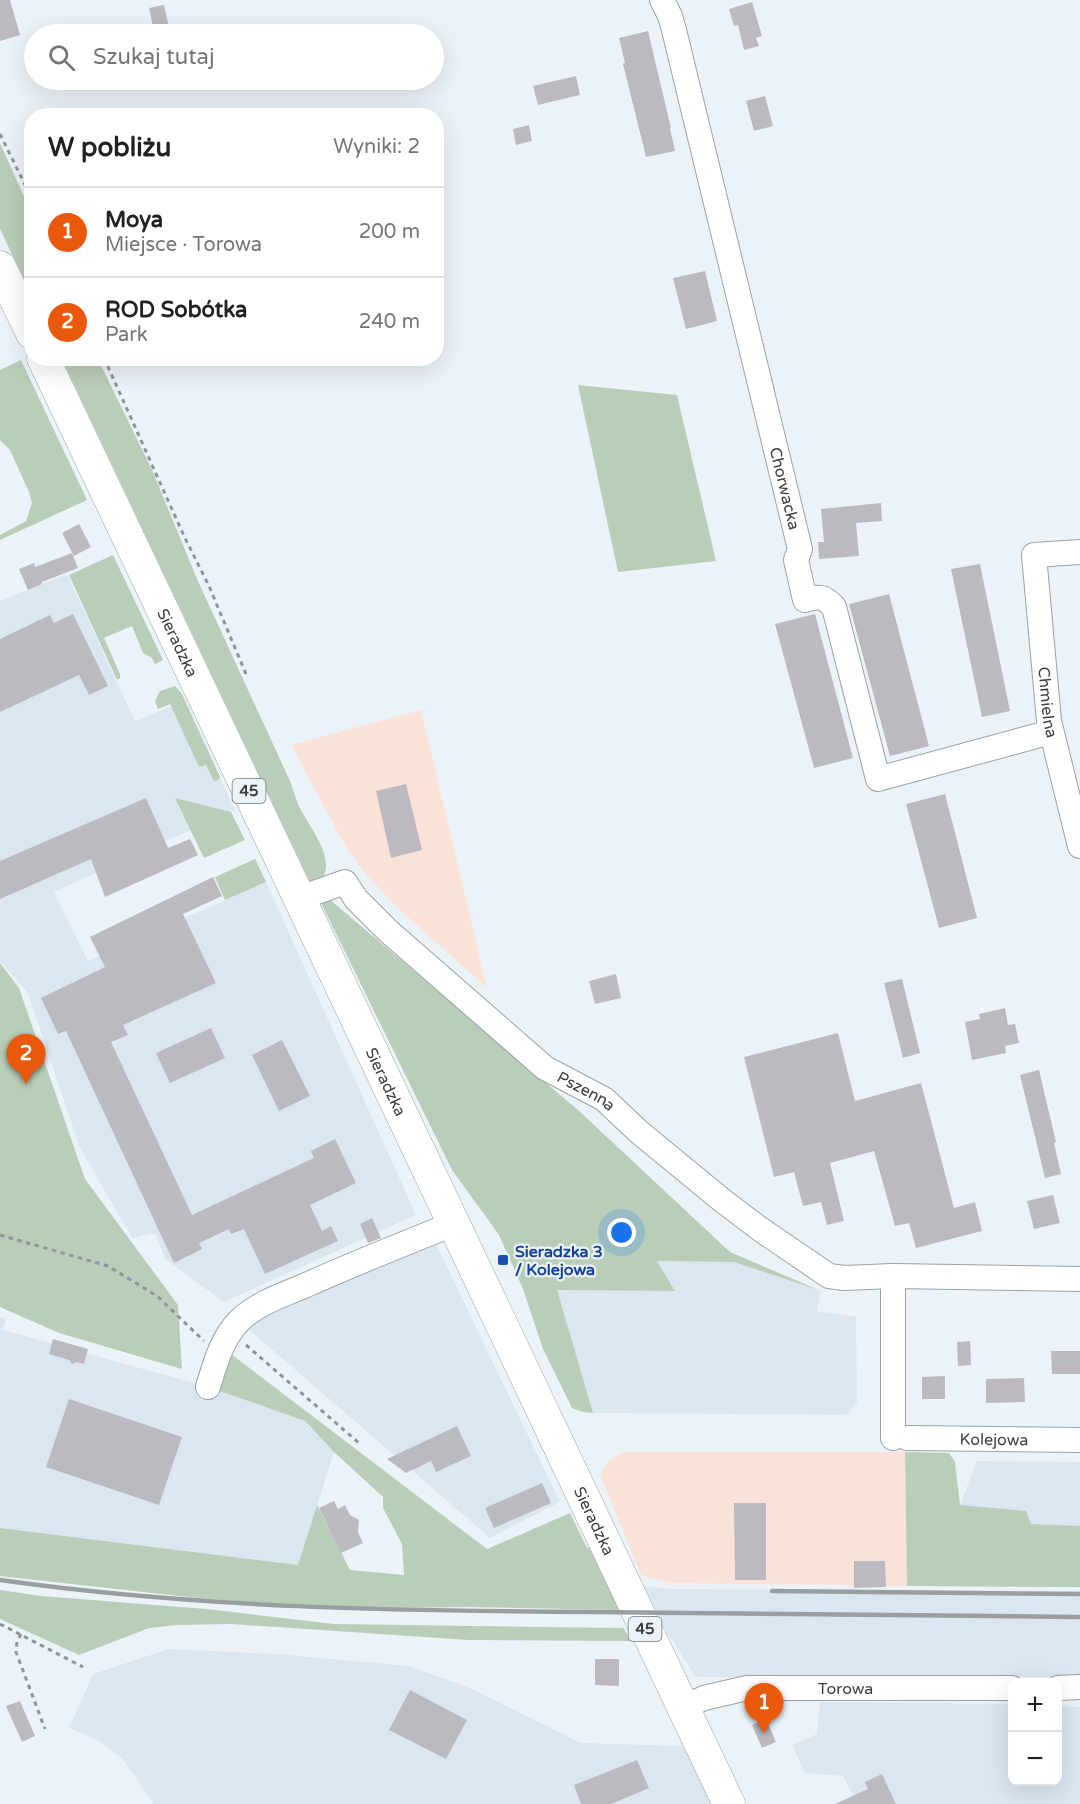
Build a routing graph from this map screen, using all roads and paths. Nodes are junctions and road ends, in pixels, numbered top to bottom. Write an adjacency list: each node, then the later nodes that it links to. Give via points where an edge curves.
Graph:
1 (662, 0): 10 (street, Chorwacka, via 674,30 800,549 796,561 805,600 826,598 834,607 878,779)
2 (0, 134): 3 (path)
3 (24, 183)
4 (0, 267): 5 (main road)
5 (24, 316)
6 (47, 366): 12 (main road, Sieradzka / 45)
7 (108, 366): 9 (path)
8 (1080, 552): 10 (street, Chmielna, via 1034,555)
9 (246, 674)
10 (1051, 732): 11 (street, Chmielna)
11 (1080, 846)
12 (300, 898): 13 (main road, Sieradzka / 45); 15 (street, Pszenna, via 345,882 387,930 545,1068 604,1099 760,1229 829,1276)
13 (453, 1224): 17 (street, via 265,1303 244,1316); 28 (main road, Sieradzka / 45)
14 (0, 1235): 18 (path, via 108,1266 157,1296)
15 (893, 1276): 16 (street, Pszenna); 20 (street, Kolejowa, via 900,1438)
16 (1080, 1279)
17 (230, 1332): 18 (street); 21 (path)
18 (219, 1354): 19 (street)
19 (208, 1387)
20 (1080, 1440)
21 (359, 1443)
22 (0, 1624): 23 (path)
23 (21, 1634): 24 (path); 29 (path, via 16,1652)
24 (83, 1668)
25 (1008, 1688): 28 (street, Torowa, via 747,1688 704,1698)
26 (1062, 1688): 27 (street)
27 (1080, 1688)
28 (683, 1708): 30 (main road, Sieradzka / 45)
29 (45, 1729)
30 (729, 1804)

